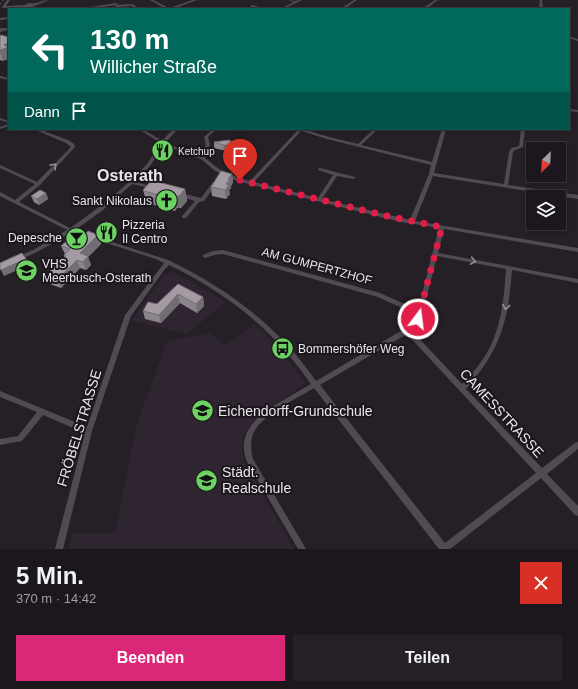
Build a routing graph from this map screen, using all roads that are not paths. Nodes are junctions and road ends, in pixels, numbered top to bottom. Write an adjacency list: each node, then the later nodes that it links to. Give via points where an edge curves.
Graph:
1 (9, 0): 2 (street, via 4,7 33,5)
2 (48, 0)
3 (151, 0): 9 (street)
4 (196, 0): 16 (street)
5 (288, 0): 10 (street)
6 (301, 0): 10 (street)
7 (356, 0): 19 (street)
8 (437, 0): 20 (street)
9 (161, 2)
10 (296, 2): 18 (street)
11 (117, 5): 13 (street); 15 (street, via 133,5)
12 (252, 6): 17 (street)
13 (100, 7): 14 (street)
14 (90, 8)
15 (136, 8)
16 (172, 8)
17 (259, 8)
18 (284, 8)
19 (344, 8)
20 (425, 8)
21 (8, 29): 22 (street)
22 (0, 30)
23 (37, 130): 44 (street, one-way to 23, via 73,146)
24 (142, 130): 32 (street)
25 (174, 130): 32 (street)
26 (214, 130): 34 (street, via 206,137 207,148)
27 (299, 130): 43 (street)
28 (304, 130): 33 (street)
29 (375, 130): 33 (street)
30 (444, 130): 35 (street)
31 (524, 130): 45 (street, via 521,147 511,152)
32 (163, 143): 34 (street); 42 (street, via 148,165)
33 (359, 145): 35 (street)
34 (203, 158): 38 (street)
35 (433, 164): 40 (street)
36 (0, 166): 44 (street)
37 (320, 169): 39 (street)
38 (223, 173): 43 (street); 50 (street, via 202,200)
39 (336, 174): 41 (street); 51 (street)
40 (431, 174): 45 (street); 54 (street)
41 (353, 178)
42 (130, 182): 46 (street); 56 (street)
43 (251, 183): 51 (street)
44 (38, 184): 52 (street)
45 (506, 185): 49 (street)
46 (160, 190)
47 (0, 194): 52 (street)
48 (175, 194): 50 (street)
49 (578, 197)
50 (198, 200): 53 (street)
51 (319, 200): 54 (street)
52 (15, 202): 56 (street)
53 (184, 217)
54 (412, 222): 55 (street)
55 (442, 227): 57 (street); 58 (street)
56 (72, 230): 60 (street); 61 (street)
57 (578, 250)
58 (436, 254): 62 (street, one-way to 62); 64 (street)
59 (205, 256): 64 (street, AM GUMPERTZHOF, via 223,252 363,290 393,300)
60 (15, 260)
61 (169, 262): 66 (street, via 216,288 253,316 286,347); 70 (street, FRÖBELSTRASSE, via 128,315)
62 (509, 268): 63 (street); 67 (street, one-way to 67, via 505,316 495,345 486,361)
63 (578, 281)
64 (420, 314): 65 (street, via 417,323)
65 (408, 331): 66 (street); 67 (street, CAMESSTRASSE)
66 (315, 384): 76 (street, via 280,404 258,421 248,437 247,449 250,460); 77 (street)
67 (462, 389): 73 (street, CAMESSTRASSE)
68 (0, 394): 69 (street)
69 (41, 412): 70 (street); 71 (street, via 20,439)
70 (89, 431): 75 (street, FRÖBELSTRASSE)
71 (0, 442)
72 (578, 445): 73 (street)
73 (540, 472): 74 (street, CAMESSTRASSE); 77 (street)
74 (578, 512)
75 (59, 549)
76 (302, 549)
77 (444, 549)

